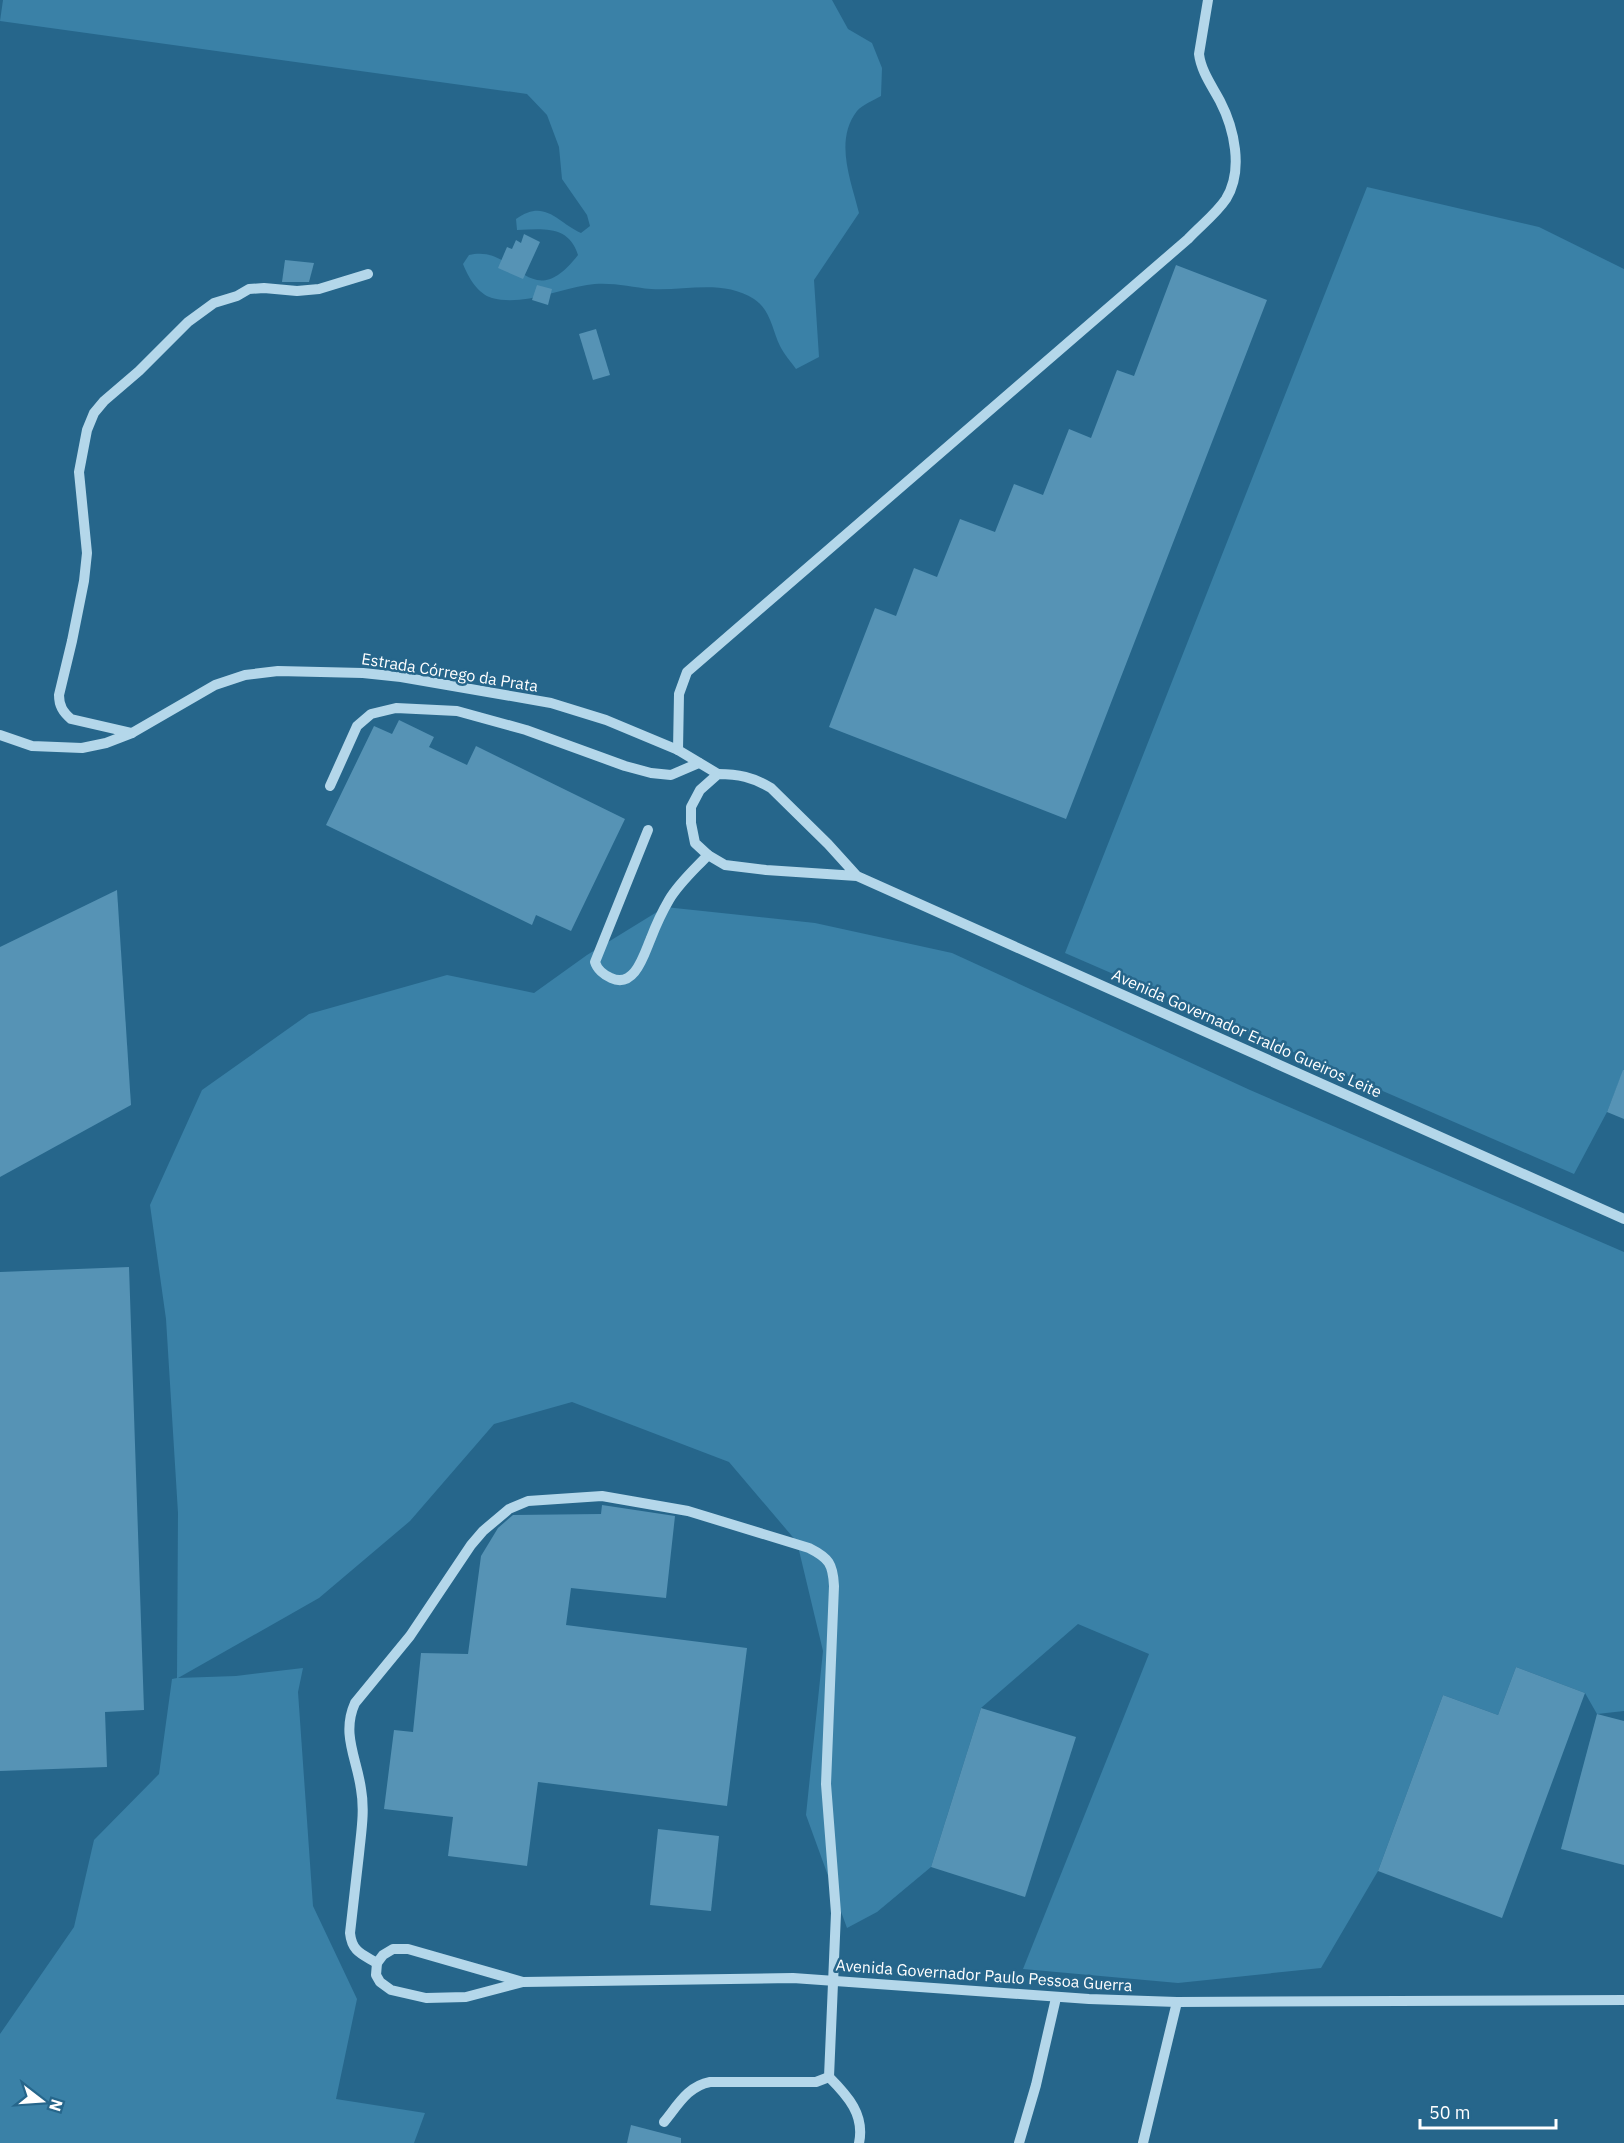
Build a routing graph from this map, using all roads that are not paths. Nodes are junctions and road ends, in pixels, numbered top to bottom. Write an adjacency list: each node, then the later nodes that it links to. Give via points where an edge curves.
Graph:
1 (1208, 0): 5 (street, via 1198,54 1232,133 1234,177 1225,199 1188,239 687,672 679,694)
2 (368, 274): 3 (street, via 319,289 249,289 214,303 188,322 94,413 79,472 87,554 84,581 59,703 71,719)
3 (132, 733): 4 (street, Estrada Córrego da Prata, via 106,743 72,748 32,746); 5 (street, Estrada Córrego da Prata, via 215,685 245,675 333,671 401,677 552,703)
4 (0, 735)
5 (678, 750): 6 (street, Estrada Córrego da Prata)
6 (699, 763): 7 (street, Estrada Córrego da Prata); 8 (street, via 670,775 651,773 457,711 396,708 371,714 357,726)
7 (718, 774): 10 (street, via 700,790 691,807 695,843); 11 (street, Avenida Governador Eraldo Gueiros Leite, via 750,777 771,788)
8 (330, 786)
9 (648, 830): 10 (street, via 595,962 617,981 635,971 669,900)
10 (708, 855): 11 (street, Avenida Governador Eraldo Gueiros Leite, via 725,865)
11 (857, 876): 12 (street, Avenida Governador Eraldo Gueiros Leite)
12 (1624, 1219)
13 (377, 1963): 14 (street, via 354,1949 350,1933 363,1817 348,1724 355,1703 410,1636 471,1545 495,1519 528,1501 602,1496 688,1511 809,1548 831,1565 834,1586 826,1784 836,1913); 15 (street, via 393,1950 408,1949); 15 (street, via 376,1975 391,1990 426,1998 466,1997)
14 (834, 1980): 15 (street, Avenida Governador Paulo Pessoa Guerra); 16 (street, Avenida Governador Paulo Pessoa Guerra); 19 (street)
15 (523, 1982)
16 (1056, 1998): 18 (street, Avenida Governador Paulo Pessoa Guerra); 22 (street)
17 (1624, 2000): 18 (street, Avenida Governador Paulo Pessoa Guerra)
18 (1176, 2002): 23 (street)
19 (829, 2077): 20 (street, via 816,2082 699,2084); 21 (street, via 848,2097 861,2125)
20 (664, 2122)
21 (859, 2143)
22 (1019, 2143)
23 (1143, 2143)

